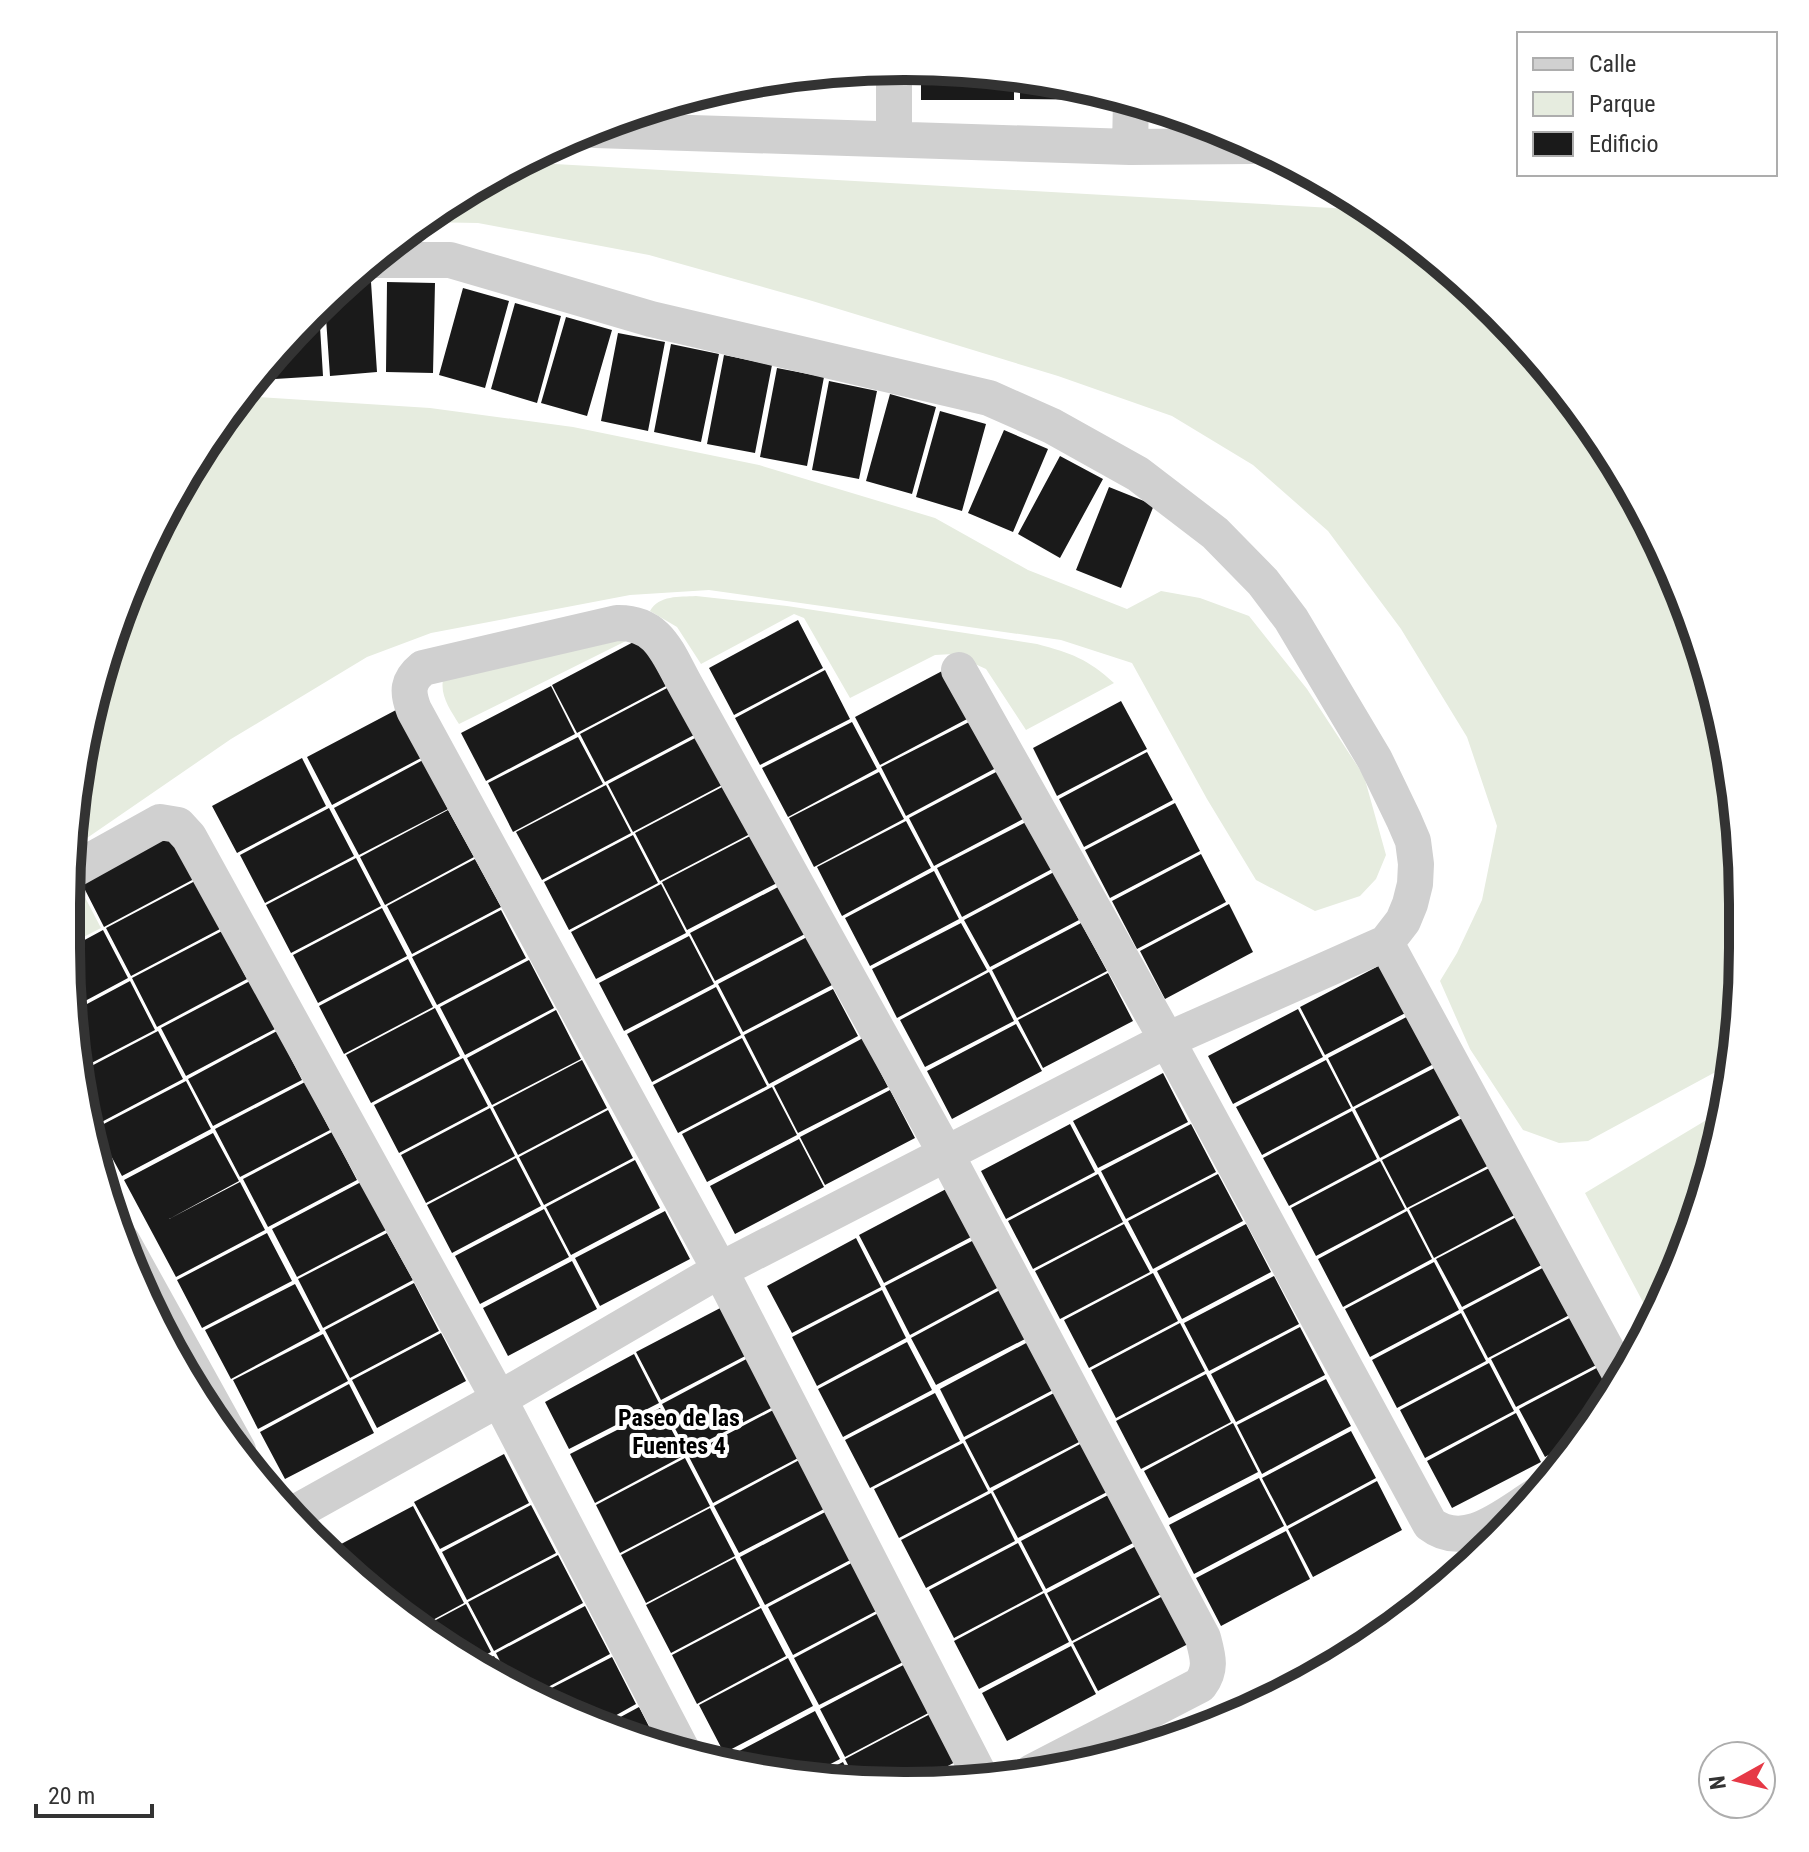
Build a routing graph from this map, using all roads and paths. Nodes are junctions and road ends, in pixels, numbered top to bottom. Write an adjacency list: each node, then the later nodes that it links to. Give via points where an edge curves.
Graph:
1 (894, 80): 4 (street)
2 (1131, 112): 6 (street)
3 (654, 119): 4 (street)
4 (894, 138): 6 (street)
5 (1227, 146): 6 (street)
6 (1130, 147)
7 (391, 260): 10 (street, via 450,260 651,319 989,398 1138,474 1215,533 1263,582 1375,760 1409,831 1416,864 1410,904)
8 (959, 670): 11 (street)
9 (81, 866): 15 (street, via 160,822 178,825 189,837)
10 (1386, 943): 11 (street); 14 (street)
11 (1167, 1040): 12 (street); 17 (street, via 1430,1524 1456,1536 1474,1533)
12 (945, 1152): 13 (street); 13 (street, via 651,631 617,623 423,668 409,686 414,710); 19 (street, via 1203,1638 1209,1661 1200,1685)
13 (720, 1270): 15 (street); 20 (street)
14 (1615, 1366)
15 (499, 1399): 16 (street); 18 (street)
16 (301, 1509)
17 (1501, 1517)
18 (677, 1740)
19 (1062, 1757)
20 (976, 1768)

